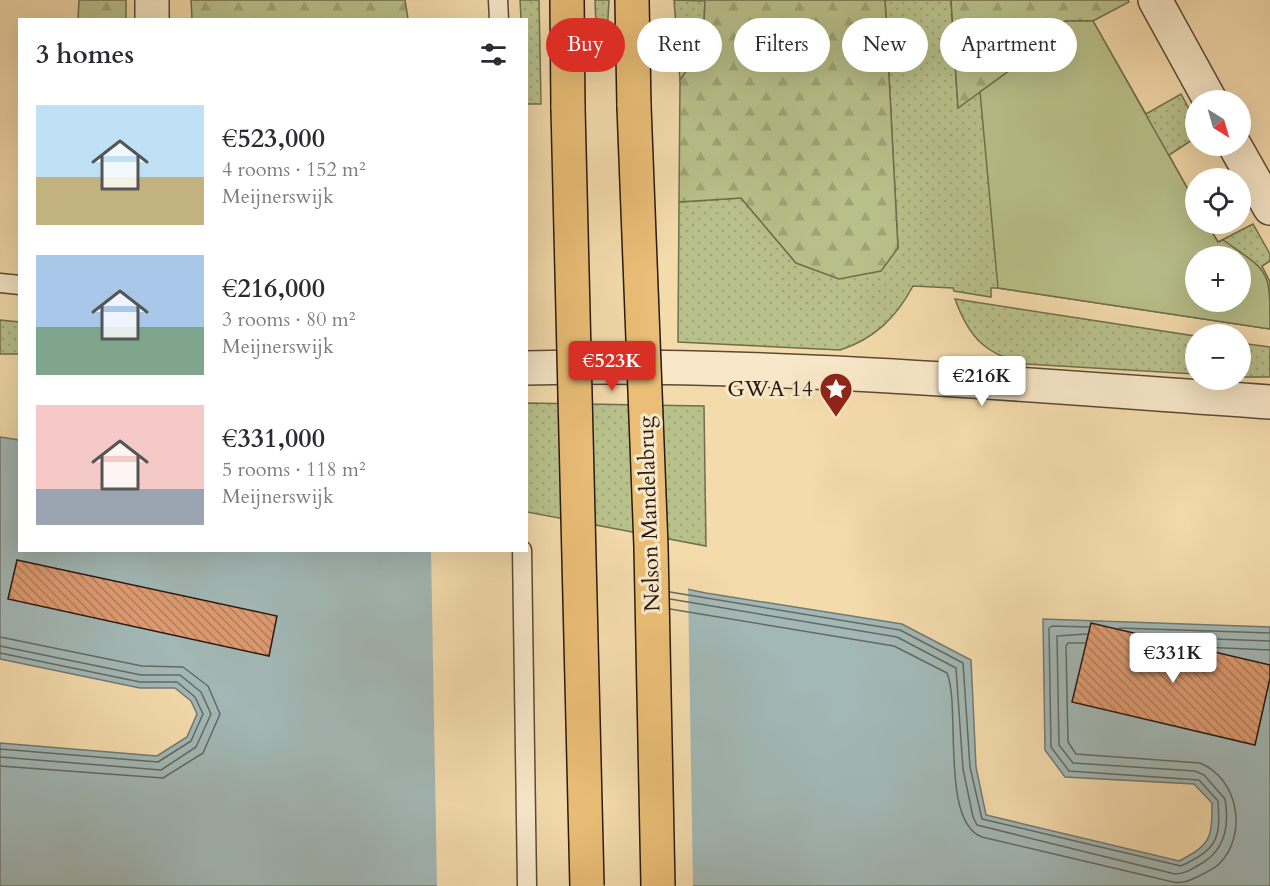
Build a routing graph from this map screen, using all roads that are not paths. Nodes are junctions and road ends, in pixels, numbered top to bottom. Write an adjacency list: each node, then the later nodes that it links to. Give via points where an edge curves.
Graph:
1 (152, 0): 6 (street)
2 (498, 0): 7 (lane)
3 (567, 0): 17 (main road, bridge)
4 (632, 0): 18 (main road, Nelson Mandelabrug, bridge)
5 (1155, 0): 8 (street)
6 (152, 18)
7 (499, 18)
8 (1204, 90)
9 (1241, 156): 10 (street)
10 (1270, 208)
11 (0, 283): 12 (lane)
12 (18, 285)
13 (528, 368): 14 (street, via 721,368)
14 (1270, 402)
15 (522, 552): 16 (lane)
16 (527, 886)
17 (587, 886)
18 (658, 886)

